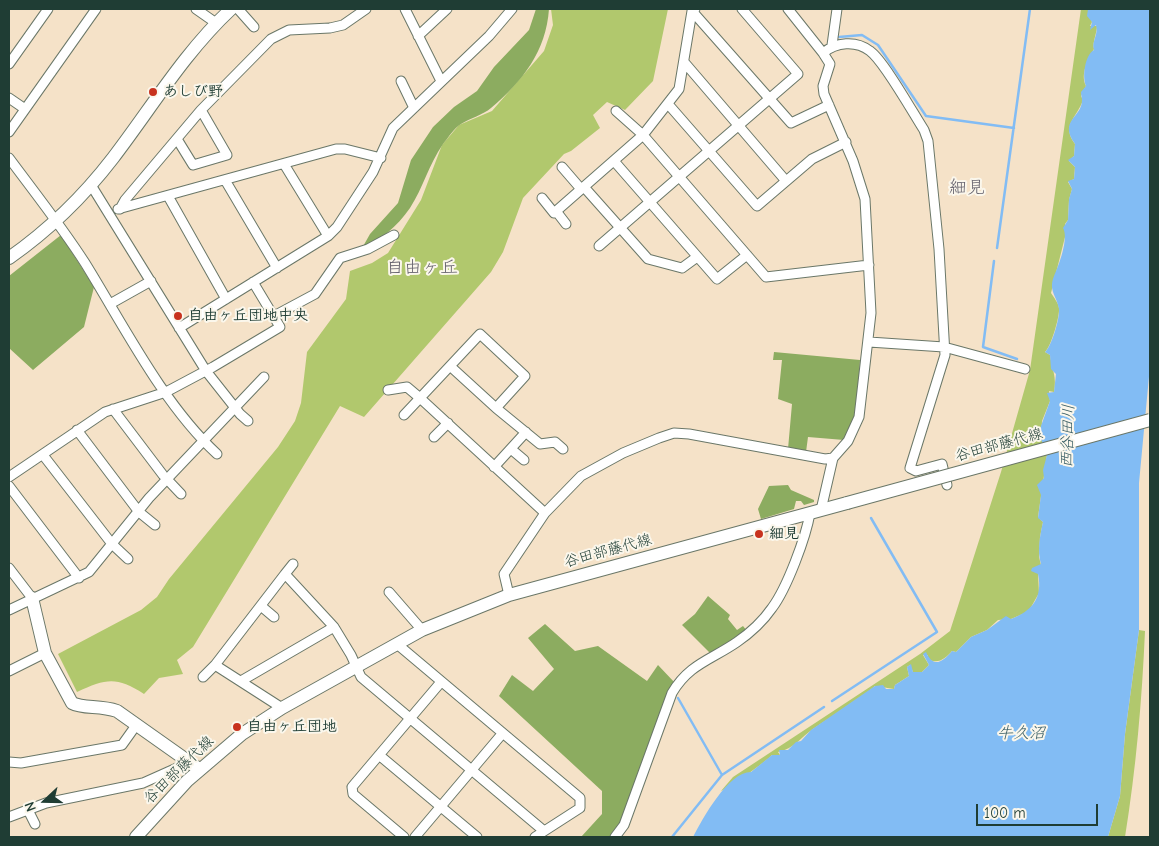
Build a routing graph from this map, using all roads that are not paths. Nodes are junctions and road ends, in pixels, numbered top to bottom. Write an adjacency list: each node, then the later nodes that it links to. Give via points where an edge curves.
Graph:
1 (48, 9): 20 (street)
2 (96, 9): 28 (street)
3 (196, 9): 14 (street)
4 (232, 9): 14 (main road)
5 (238, 9): 15 (street)
6 (366, 9): 29 (street, via 343,25 289,30 277,35)
7 (405, 9): 16 (street)
8 (447, 9): 16 (street)
9 (512, 9): 22 (street, via 500,26)
10 (742, 9): 24 (street, via 798,74)
11 (788, 9): 18 (street)
12 (837, 9): 17 (street)
13 (694, 10): 19 (street); 24 (street)
14 (216, 24): 45 (main road, via 177,70)
15 (254, 27)
16 (418, 36): 22 (street)
17 (832, 45): 18 (street); 71 (street, via 857,44 875,55 924,130 932,162)
18 (824, 52): 26 (street, via 830,64 823,86)
19 (684, 62): 25 (street, via 679,89); 31 (street)
20 (9, 64)
21 (401, 81): 27 (street)
22 (441, 81): 27 (street)
23 (9, 98): 28 (street)
24 (768, 100): 26 (street, via 791,123); 31 (street)
25 (668, 104): 33 (street); 36 (street)
26 (829, 105): 35 (street)
27 (414, 108): 38 (street, via 393,128)
28 (25, 109): 32 (street)
29 (201, 110): 34 (street); 34 (street, via 227,155 193,165)
30 (616, 111): 33 (street)
31 (739, 125): 36 (street); 44 (street)
32 (9, 132)
33 (643, 136): 39 (street); 42 (street)
34 (177, 139): 50 (street)
35 (846, 142): 44 (street, via 812,158); 62 (street, via 865,199)
36 (709, 151): 42 (street); 44 (street, via 757,206)
37 (9, 158): 53 (street)
38 (381, 158): 40 (street, via 340,149); 57 (street)
39 (614, 161): 46 (street); 49 (street)
40 (284, 164): 43 (street); 57 (street)
41 (562, 166): 46 (street)
42 (679, 177): 49 (street); 59 (street)
43 (225, 180): 47 (street); 63 (street)
44 (786, 180)
45 (91, 185): 52 (street); 53 (main road)
46 (582, 188): 51 (street); 55 (street)
47 (168, 196): 50 (street); 66 (street)
48 (542, 198): 51 (street)
49 (650, 202): 55 (street); 60 (street)
50 (120, 209): 52 (street)
51 (556, 211): 54 (street)
52 (109, 212): 64 (street)
53 (56, 221): 61 (main road); 67 (street)
54 (566, 224)
55 (620, 228): 58 (street); 60 (street, via 648,259 682,268)
56 (394, 235): 68 (street, via 368,249 340,258 315,294)
57 (328, 236): 63 (street)
58 (599, 246)
59 (747, 255): 60 (street, via 717,279); 62 (street, via 766,277)
60 (697, 257)
61 (9, 258)
62 (869, 265): 70 (street)
63 (277, 268): 65 (street)
64 (151, 281): 67 (street); 69 (street)
65 (253, 282): 66 (street); 68 (street)
66 (226, 299): 69 (street)
67 (110, 304): 77 (street)
68 (274, 316): 74 (street, via 280,326)
69 (179, 328): 74 (street)
70 (869, 342): 71 (street); 94 (street, via 859,417 848,441)
71 (944, 347): 73 (street); 99 (street, via 942,370 910,468 916,471 942,464)
72 (450, 366): 78 (street); 79 (street); 79 (street, via 480,334 525,376)
73 (1025, 370)
74 (206, 371): 77 (street); 81 (street)
75 (264, 378): 81 (street)
76 (388, 390): 78 (street, via 407,388)
77 (166, 392): 80 (street); 89 (street)
78 (420, 398): 82 (street); 85 (street)
79 (496, 408): 87 (street)
80 (113, 409): 86 (street); 98 (street)
81 (235, 409): 84 (street); 89 (street)
82 (404, 414)
83 (1150, 420): 102 (main road, 谷田部藤代線, bridge)
84 (248, 421)
85 (448, 423): 88 (street); 96 (street)
86 (77, 430): 93 (street); 103 (street)
87 (526, 432): 90 (street); 91 (street, via 540,444 555,442)
88 (434, 437)
89 (204, 441): 92 (street); 98 (street)
90 (511, 449): 95 (street); 96 (street)
91 (563, 449)
92 (218, 454)
93 (43, 455): 97 (street); 106 (street)
94 (833, 458): 102 (street); 104 (street, via 674,434 594,468 571,483)
95 (524, 460)
96 (494, 467): 104 (street)
97 (9, 477)
98 (168, 481): 101 (street); 103 (street)
99 (947, 485)
100 (9, 486): 111 (street)
101 (181, 494)
102 (816, 511): 113 (main road, 谷田部藤代線); 146 (street, via 773,607 750,633 698,663 678,683 624,825)
103 (139, 512): 105 (street); 106 (street)
104 (545, 513): 113 (street, via 504,574)
105 (155, 525)
106 (112, 544): 107 (street); 111 (street)
107 (128, 559)
108 (293, 564): 110 (street)
109 (9, 568): 114 (street)
110 (285, 574): 115 (street); 118 (street)
111 (79, 578): 114 (street)
112 (389, 592): 119 (street)
113 (509, 595): 119 (main road, 谷田部藤代線)
114 (32, 598): 116 (street); 121 (main road)
115 (260, 606): 117 (street); 122 (street)
116 (9, 610)
117 (274, 617)
118 (334, 627): 123 (street); 126 (street)
119 (422, 630): 120 (main road, 谷田部藤代線)
120 (397, 644): 123 (main road, 谷田部藤代線); 127 (street)
121 (45, 653): 124 (street); 130 (main road, via 72,703 81,707 106,707)
122 (215, 665): 125 (street); 126 (street)
123 (356, 667): 128 (main road, 谷田部藤代線); 129 (street, via 361,677)
124 (9, 671)
125 (203, 677)
126 (241, 681): 128 (street)
127 (441, 682): 129 (street); 131 (street)
128 (282, 708): 134 (main road, 谷田部藤代線)
129 (410, 718): 132 (street); 135 (street)
130 (137, 724): 133 (street, via 122,745 21,763); 134 (main road)
131 (502, 734): 135 (street); 140 (street, via 580,798 580,808)
132 (380, 755): 136 (street); 142 (street, via 352,787 353,794)
133 (9, 762)
134 (194, 766): 137 (street, via 144,783 46,803); 141 (main road, 谷田部藤代線)
135 (472, 770): 136 (street); 140 (street)
136 (441, 807): 143 (street); 144 (street)
137 (28, 810): 138 (street); 139 (street)
138 (9, 817)
139 (35, 824)
140 (544, 831): 145 (street)
141 (136, 837)
142 (404, 837)
143 (415, 837)
144 (477, 837)
145 (534, 837)
146 (615, 837)

